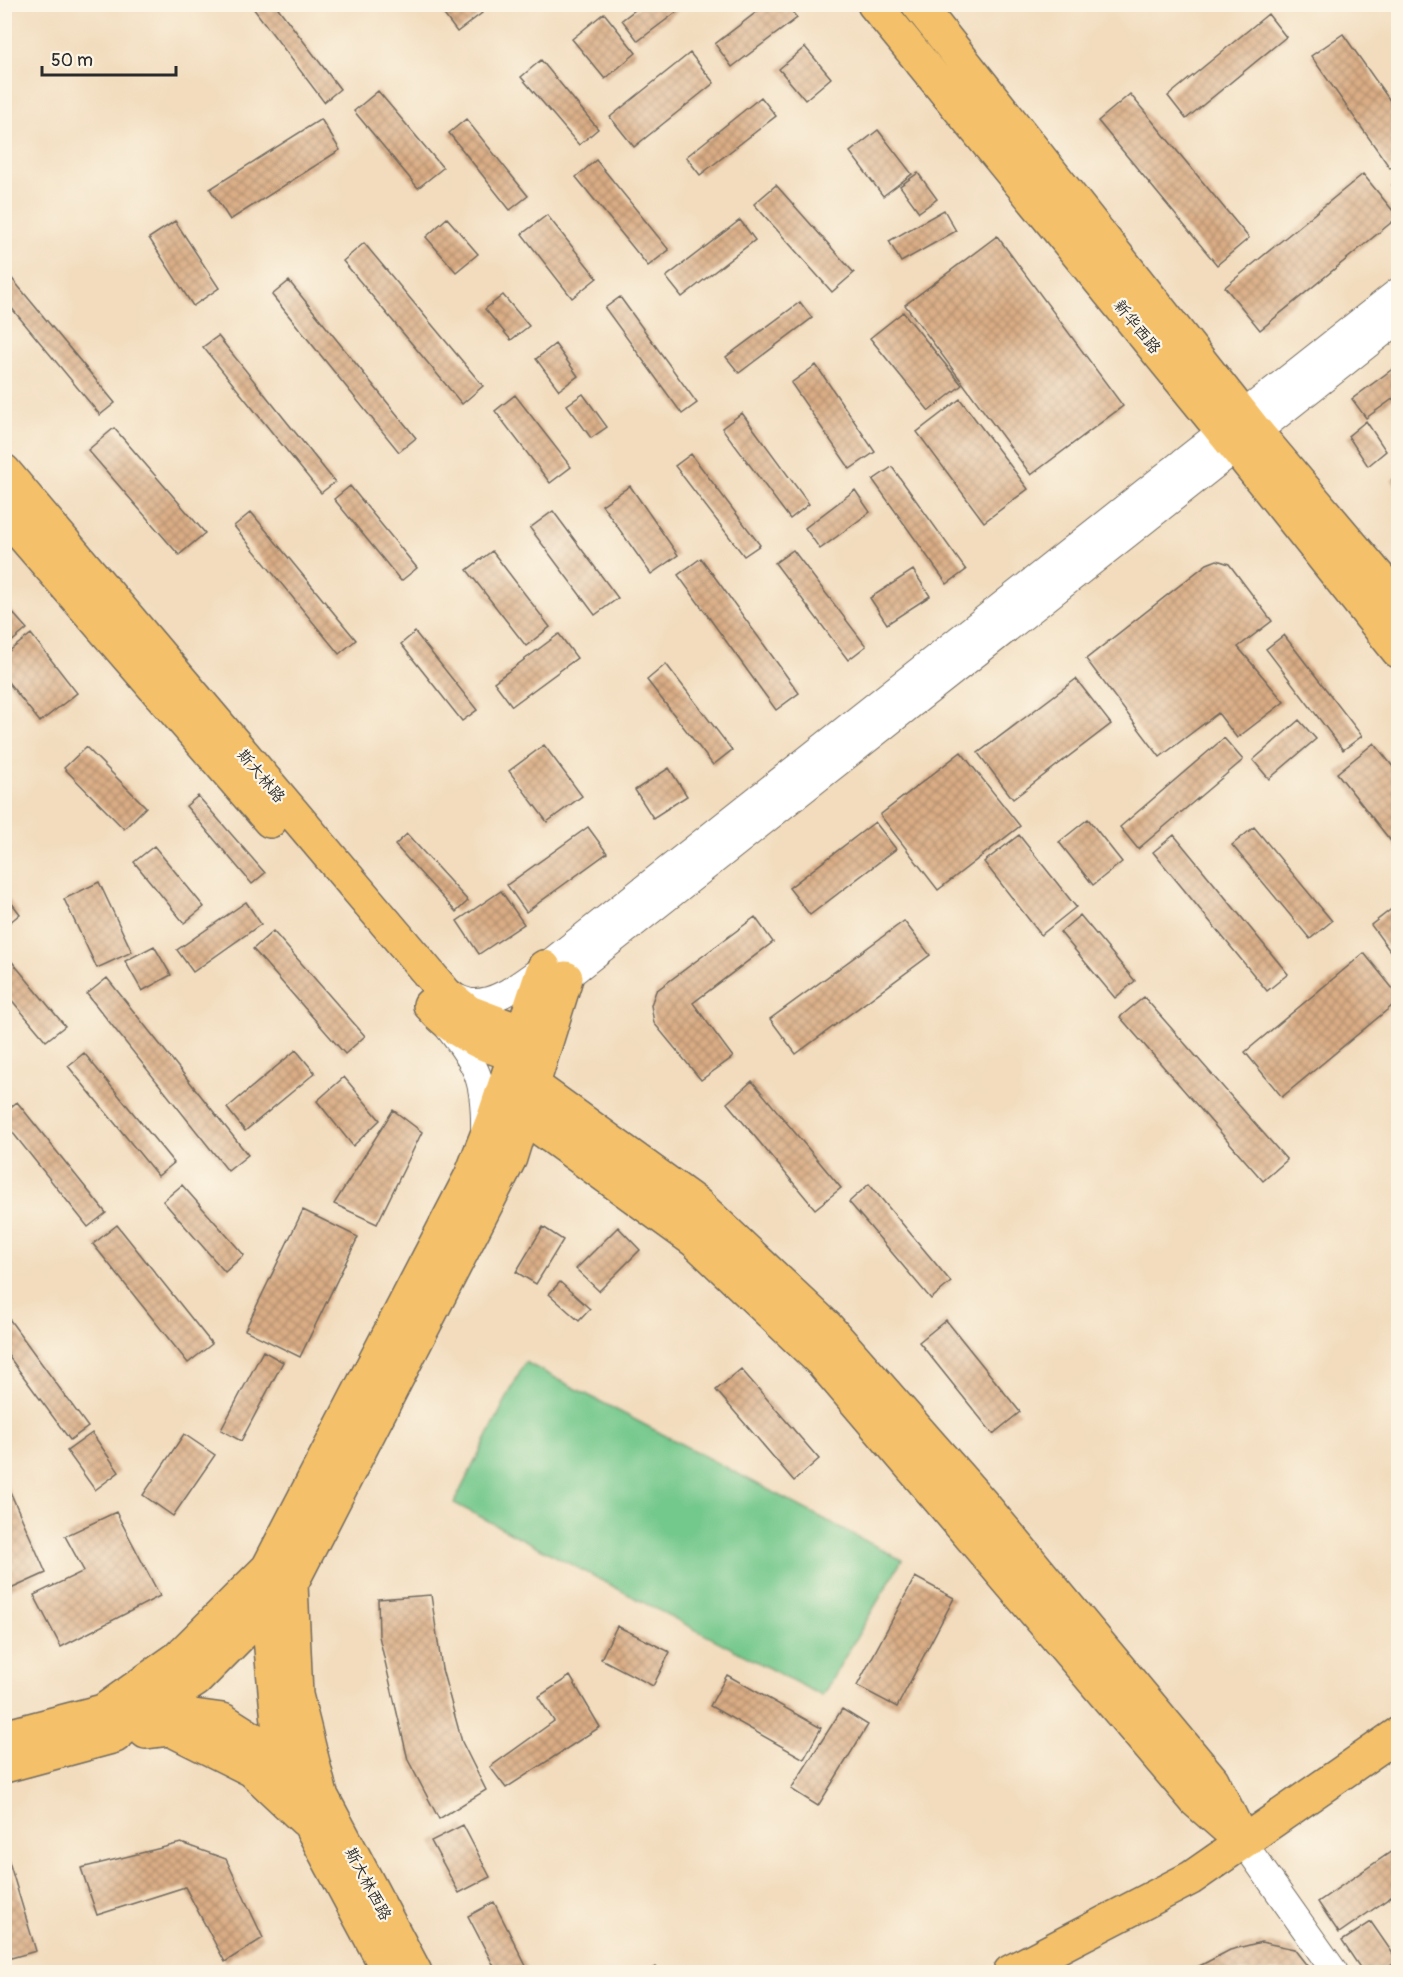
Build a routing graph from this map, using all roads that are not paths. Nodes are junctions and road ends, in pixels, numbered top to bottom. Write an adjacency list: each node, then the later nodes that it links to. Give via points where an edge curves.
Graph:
1 (874, 4): 5 (main road, 新华西路)
2 (918, 4): 5 (main road, 新华西路)
3 (1398, 291): 5 (street)
4 (1398, 321): 5 (street)
5 (1240, 432): 8 (main road, 新华西路); 9 (main road, 新华西路); 10 (street)
6 (4, 471): 11 (main road, 斯大林路)
7 (4, 514): 11 (main road, 斯大林路)
8 (1398, 600)
9 (1398, 651)
10 (555, 973): 11 (street, via 488,1000); 12 (main road)
11 (442, 1005): 12 (main road, 斯大林路, via 469,1012); 14 (street, via 480,1078 485,1104)
12 (532, 1054): 13 (main road); 14 (main road); 24 (main road, 斯大林路, via 826,1326 985,1507 1212,1780)
13 (523, 1116): 15 (main road, via 510,1158); 24 (main road, via 695,1241 822,1362 1196,1801)
14 (483, 1146): 16 (main road, via 273,1557)
15 (291, 1584): 16 (main road); 23 (main road, via 296,1695)
16 (262, 1593): 17 (main road, via 196,1680); 18 (main road, via 178,1658); 21 (main road, via 279,1732)
17 (150, 1710): 18 (main road); 21 (main road, via 223,1720)
18 (109, 1724): 20 (main road); 22 (main road); 23 (main road, via 170,1729 252,1770)
19 (1398, 1734): 24 (main road)
20 (4, 1737)
21 (288, 1761): 23 (main road)
22 (4, 1766)
23 (315, 1809): 25 (main road, 斯大林西路); 26 (main road, 斯大林西路)
24 (1243, 1842): 27 (main road, via 1191,1878); 28 (street)
25 (389, 1972)
26 (415, 1972)
27 (1010, 1972)
28 (1335, 1972)

